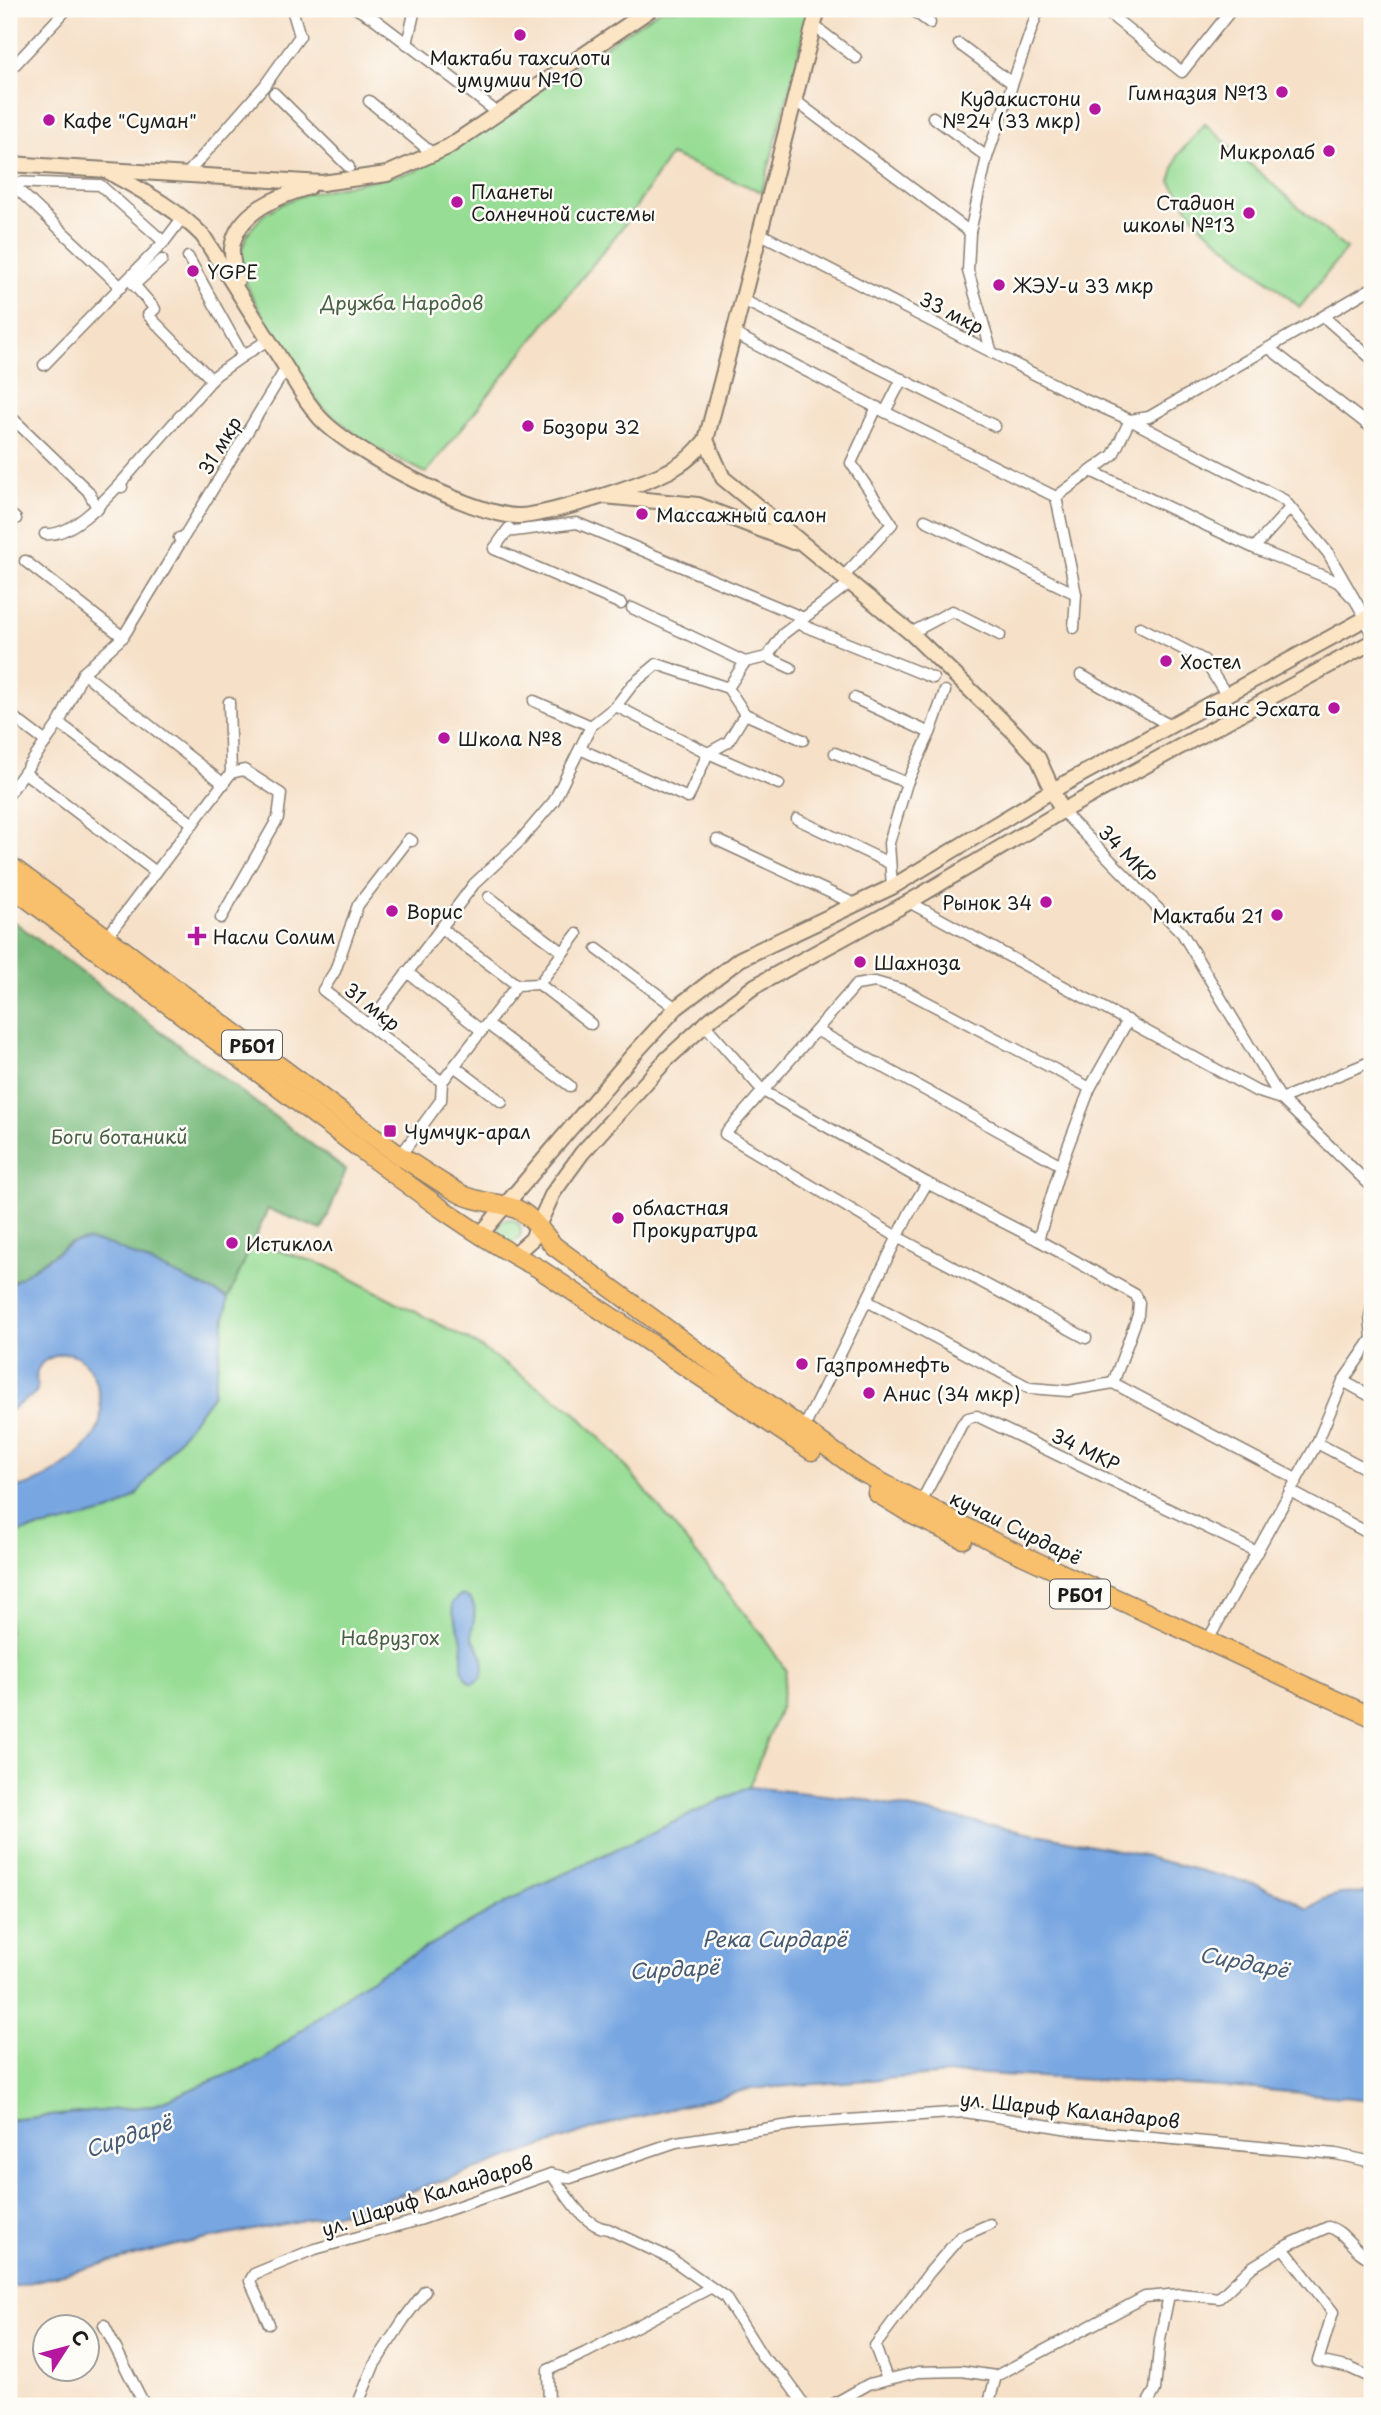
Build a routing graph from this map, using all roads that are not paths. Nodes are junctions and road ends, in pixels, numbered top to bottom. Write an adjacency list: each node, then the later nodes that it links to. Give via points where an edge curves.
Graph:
1 (67, 9): 17 (street)
2 (292, 9): 29 (street, via 300,36 265,85)
3 (357, 9): 14 (street)
4 (415, 9): 14 (street)
5 (651, 9): 22 (street)
6 (818, 9): 13 (street)
7 (911, 9): 12 (street)
8 (1026, 9): 11 (street)
9 (1103, 9): 10 (street, via 1182,72)
10 (1232, 9)
11 (1039, 12): 18 (street)
12 (930, 23)
13 (813, 25): 16 (street); 20 (street)
14 (407, 44): 22 (street)
15 (959, 44): 18 (street)
16 (856, 58)
17 (9, 71)
18 (1012, 83): 25 (street)
19 (274, 93): 27 (street)
20 (793, 99): 33 (street); 34 (street)
21 (369, 101): 24 (street)
22 (498, 113): 24 (street)
23 (933, 117): 25 (street)
24 (432, 153): 31 (street, via 387,174)
25 (987, 157): 33 (street)
26 (9, 163): 28 (street)
27 (349, 167)
28 (107, 171): 29 (street); 32 (street)
29 (186, 175): 31 (street)
30 (10, 182): 35 (street, via 100,185); 38 (street)
31 (322, 183): 40 (street, via 281,195 248,217 232,248)
32 (183, 217): 35 (street); 40 (street, via 204,236)
33 (970, 232): 46 (street, via 968,271)
34 (759, 233): 41 (street); 46 (street, 33 мкр)
35 (164, 242): 38 (street)
36 (188, 257): 47 (street)
37 (162, 260): 38 (street)
38 (128, 283): 49 (street); 52 (street, via 155,309 148,315)
39 (1372, 288): 42 (street)
40 (242, 299): 44 (street)
41 (741, 299): 43 (street); 51 (street)
42 (1324, 317): 45 (street); 48 (street)
43 (733, 332): 53 (street); 58 (street)
44 (268, 340): 47 (street); 50 (street)
45 (1269, 348): 55 (street, via 1149,417); 57 (street)
46 (992, 353): 55 (street, 33 мкр)
47 (243, 356): 52 (street)
48 (1372, 359)
49 (44, 365)
50 (286, 368): 64 (street, via 321,419 367,453 449,496); 81 (street, 31 мкр)
51 (902, 379): 53 (street); 56 (street)
52 (212, 380): 63 (street)
53 (881, 410): 61 (street); 70 (street, via 850,463 892,524)
54 (9, 415): 63 (street, via 88,491)
55 (1130, 420): 59 (street, via 1113,455); 62 (street, 33 мкр, via 1284,500)
56 (995, 426)
57 (1372, 428)
58 (706, 440): 60 (street, via 664,474); 70 (street, via 723,478)
59 (1091, 471): 61 (street); 68 (street)
60 (599, 496): 64 (street); 70 (street, via 698,505 793,541)
61 (1056, 497): 71 (street)
62 (1290, 508): 68 (street); 72 (street, 33 мкр, via 1328,553)
63 (98, 509): 67 (street, via 55,536)
64 (519, 516): 66 (street)
65 (925, 520): 71 (street)
66 (506, 532): 73 (street, via 494,549); 76 (street, via 577,523)
67 (45, 534)
68 (1254, 548): 72 (street, via 1338,582)
69 (24, 561): 81 (street)
70 (847, 579): 76 (street); 79 (street)
71 (1076, 594): 78 (street)
72 (1353, 598): 75 (street, 33 мкр)
73 (621, 604)
74 (632, 608): 84 (street)
75 (1369, 617): 82 (street, 33 мкр); 91 (street)
76 (801, 620): 83 (street, via 783,634); 88 (street)
77 (1140, 627): 91 (street, via 1203,660)
78 (1074, 628)
79 (911, 633): 80 (street, via 951,611); 112 (street, via 1038,758)
80 (1000, 635)
81 (123, 638): 86 (street, 31 мкр)
82 (1372, 639): 114 (street)
83 (767, 657): 84 (street); 85 (street)
84 (745, 662): 89 (street)
85 (791, 668)
86 (83, 673): 98 (street, 31 мкр); 109 (street)
87 (1081, 675): 99 (street)
88 (933, 678)
89 (728, 688): 95 (street, via 657,664 633,684); 97 (street)
90 (945, 691): 101 (street)
91 (1226, 694): 99 (street)
92 (854, 698): 101 (street)
93 (534, 701): 100 (street)
94 (229, 702): 108 (street)
95 (617, 706): 100 (street); 105 (street)
96 (9, 714): 103 (street)
97 (745, 714): 102 (street); 105 (street, via 728,742)
98 (59, 723): 103 (street, 31 мкр); 116 (street)
99 (1169, 725): 112 (street)
100 (591, 726): 104 (street)
101 (930, 733): 110 (street)
102 (803, 740)
103 (46, 742): 107 (street, 31 мкр)
104 (580, 749): 105 (street, via 688,798); 128 (street, via 554,801 520,842 474,884)
105 (708, 753): 111 (street)
106 (835, 753): 110 (street)
107 (25, 773): 113 (street, 31 мкр); 121 (street)
108 (231, 773): 109 (street); 127 (street, via 244,770 281,793 278,818)
109 (224, 783): 116 (street)
110 (907, 783): 119 (street, via 889,843)
111 (779, 784)
112 (1053, 790): 114 (street); 123 (street)
113 (9, 794)
114 (1062, 811): 125 (street); 149 (street, 34 МКР, via 1182,933)
115 (797, 819): 119 (street)
116 (193, 824): 121 (street)
117 (411, 840): 138 (street, 31 мкр, via 358,905 335,971 323,990)
118 (717, 840): 126 (street)
119 (889, 863): 123 (street)
120 (9, 865): 130 (highway, РБ01)
121 (156, 872): 130 (street)
122 (9, 884): 157 (highway, РБ01)
123 (892, 887): 126 (street)
124 (489, 897): 132 (street)
125 (909, 902): 137 (street, 34 МКР); 140 (street, via 755,986)
126 (858, 905): 136 (street, via 740,959)
127 (221, 918)
128 (440, 928): 133 (street); 135 (street)
129 (577, 934): 132 (street)
130 (107, 937): 151 (highway, РБ01)
131 (597, 949): 136 (street)
132 (562, 952): 134 (street)
133 (407, 972): 138 (street); 141 (street)
134 (539, 984): 135 (street); 139 (street)
135 (517, 985): 141 (street)
136 (676, 1008): 155 (street)
137 (1128, 1020): 147 (street); 149 (street, 34 МКР, via 1256,1091)
138 (368, 1024): 145 (street, 31 мкр)
139 (592, 1024)
140 (705, 1025): 148 (street); 156 (street, via 667,1059 582,1153 554,1192)
141 (485, 1027): 144 (street); 146 (street)
142 (818, 1031): 147 (street, via 856,985 875,982 906,991); 148 (street); 152 (street)
143 (1372, 1061): 149 (street)
144 (454, 1066): 145 (street); 150 (street)
145 (442, 1082): 151 (street, via 441,1100)
146 (570, 1086)
147 (1090, 1088): 152 (street)
148 (763, 1091): 154 (street); 158 (street, via 726,1134)
149 (1281, 1099): 153 (street, 34 МКР)
150 (502, 1102)
151 (400, 1156): 155 (highway, РБ01, via 462,1195)
152 (1061, 1165): 159 (street)
153 (1370, 1181)
154 (927, 1183): 158 (street); 159 (street)
155 (504, 1206): 156 (highway, РБ01, via 523,1213); 157 (street)
156 (537, 1228): 160 (street, via 528,1244); 168 (highway, РБ01, via 554,1246)
157 (480, 1235): 160 (highway, РБ01)
158 (899, 1238): 161 (street); 163 (street)
159 (1038, 1240): 166 (street, via 1136,1295 1138,1315)
160 (514, 1255): 168 (highway, РБ01)
161 (867, 1301): 166 (street, via 1030,1388 1068,1391); 168 (street)
162 (1371, 1314): 164 (street)
163 (1086, 1338)
164 (1372, 1339): 165 (street)
165 (1343, 1381): 167 (street); 169 (street)
166 (1113, 1383): 171 (street)
167 (1372, 1397)
168 (801, 1436): 173 (highway, кучаи Сирдарё / РБ01); 178 (highway, РБ01, via 914,1515)
169 (1317, 1443): 170 (street); 171 (street)
170 (1372, 1472)
171 (1296, 1479): 172 (street)
172 (1290, 1491): 174 (street); 175 (street)
173 (920, 1504): 175 (street, 34 МКР, via 962,1424 977,1416); 176 (highway, кучаи Сирдарё / РБ01)
174 (1372, 1535)
175 (1257, 1552): 176 (street)
176 (1208, 1640): 177 (highway, кучаи Сирдарё / РБ01)
177 (1372, 1717)
178 (1372, 1728)
179 (1372, 2162): 180 (street, ул. Шариф Каландаров, via 1336,2154 1075,2130 965,2112 804,2123 676,2142 570,2178)
180 (551, 2174): 184 (street, via 598,2228 670,2258); 187 (street, ул. Шариф Каландаров, via 419,2220 315,2249 254,2274 250,2281)
181 (990, 2224): 191 (street, via 960,2237 875,2346)
182 (1283, 2248): 183 (street, via 1328,2227); 186 (street, via 1252,2267 1219,2298); 190 (street, via 1333,2312 1318,2361)
183 (1372, 2259)
184 (710, 2288): 194 (street, via 548,2370); 195 (street, via 725,2297 764,2359 783,2375)
185 (425, 2291): 193 (street, via 374,2365)
186 (1169, 2295): 189 (street, via 1146,2297); 198 (street, via 1155,2390)
187 (269, 2324)
188 (104, 2325): 192 (street)
189 (996, 2376): 191 (street, via 918,2372); 197 (street)
190 (1372, 2378)
191 (887, 2379): 196 (street)
192 (145, 2406)
193 (357, 2406)
194 (549, 2406)
195 (804, 2406)
196 (831, 2406)
197 (988, 2406)
198 (1146, 2406)

